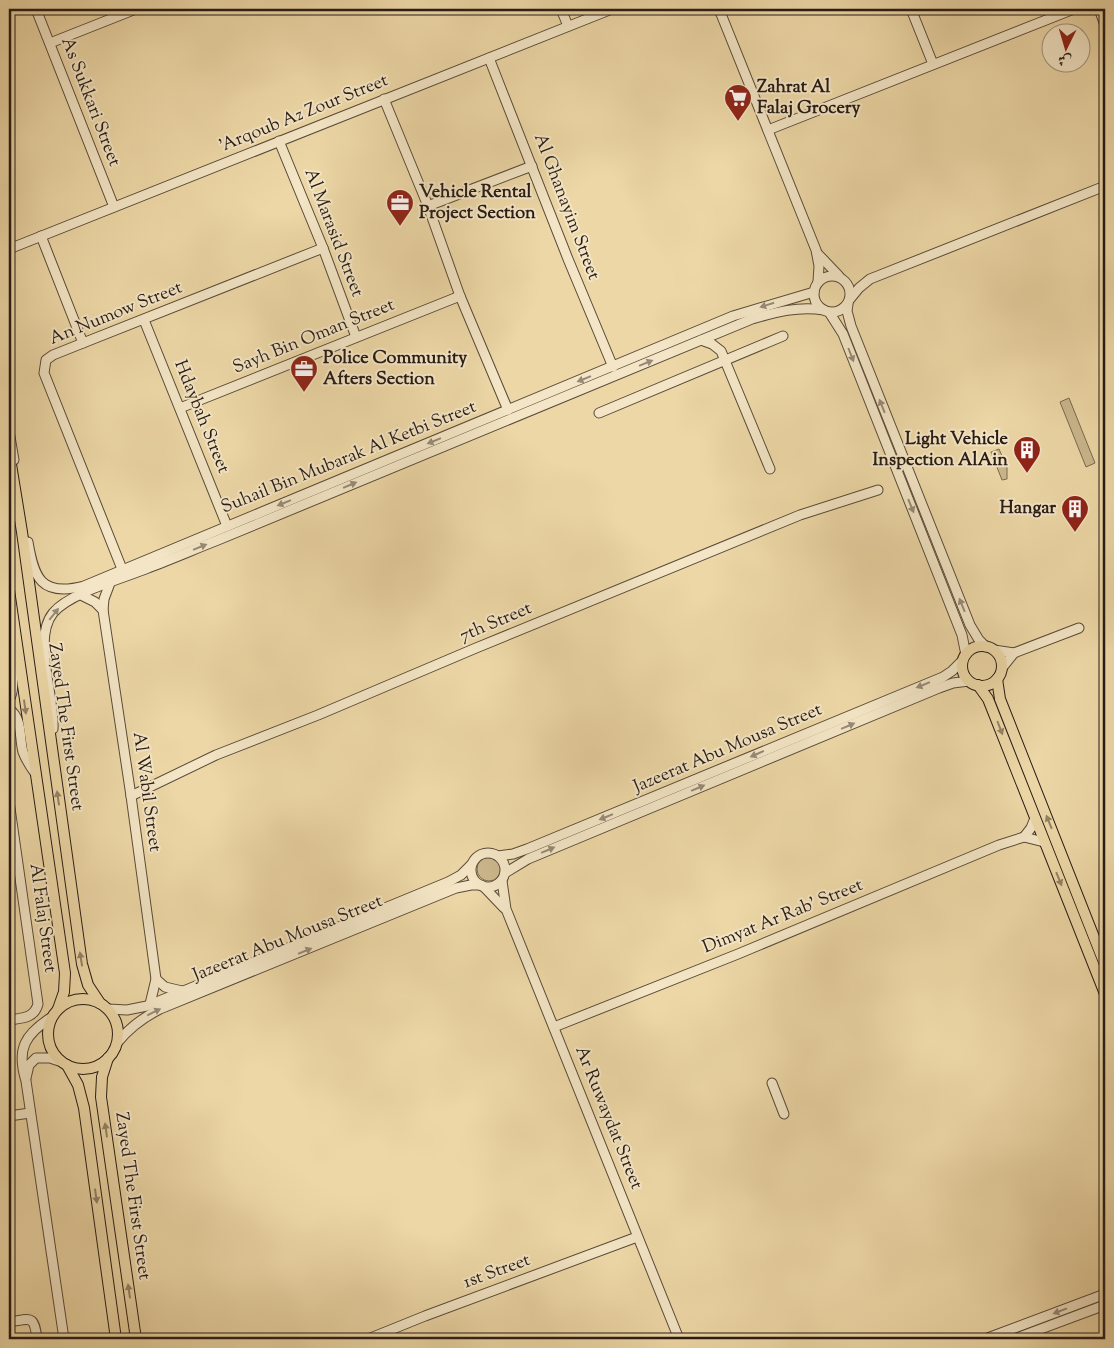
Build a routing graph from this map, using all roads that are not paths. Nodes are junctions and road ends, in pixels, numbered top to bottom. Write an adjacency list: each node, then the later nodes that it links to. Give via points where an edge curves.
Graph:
1 (36, 9): 11 (street, As Sukkari Street)
2 (136, 9): 11 (street)
3 (561, 9): 10 (street)
4 (612, 9): 10 (street, 'Arqoub Az Zour Street)
5 (719, 9): 15 (street)
6 (911, 9): 13 (street)
7 (1074, 9): 13 (street)
8 (1099, 9): 9 (street)
9 (1105, 25)
10 (568, 26): 12 (street, 'Arqoub Az Zour Street)
11 (50, 43): 20 (street, As Sukkari Street)
12 (489, 58): 14 (street, 'Arqoub Az Zour Street); 17 (street, Al Ghanayim Street)
13 (933, 64): 15 (street)
14 (384, 99): 16 (street, 'Arqoub Az Zour Street); 19 (street)
15 (768, 130): 24 (street)
16 (279, 141): 20 (street, 'Arqoub Az Zour Street); 22 (street, Al Marasid Street)
17 (532, 166): 19 (street); 40 (street, Al Ghanayim Street)
18 (1105, 186): 26 (street)
19 (428, 206): 29 (street)
20 (114, 207): 21 (street, 'Arqoub Az Zour Street)
21 (41, 236): 23 (street, 'Arqoub Az Zour Street); 37 (street)
22 (322, 248): 32 (street, An Numow Street); 35 (street, Al Marasid Street)
23 (9, 249)
24 (816, 250): 25 (street); 27 (street)
25 (841, 278): 26 (street); 27 (street, via 828,276); 30 (street, via 850,288)
26 (870, 279): 30 (street)
27 (818, 282): 28 (street)
28 (814, 292): 31 (street, via 816,302); 40 (street, Suhail Bin Mubarak Al Ketbi Street, one-way to 40, via 734,316)
29 (460, 296): 35 (street, Sayh Bin Oman Street); 42 (street)
30 (849, 301): 31 (street, via 840,311); 56 (street, one-way to 30, via 979,640 970,625 851,326 847,311)
31 (826, 311): 33 (street, Suhail Bin Mubarak Al Ketbi Street, via 789,309); 58 (street, one-way to 58, via 843,334 962,634)
32 (144, 320): 37 (street, An Numow Street); 41 (street, Hdaybah Street)
33 (725, 330): 36 (street, Suhail Bin Mubarak Al Ketbi Street); 38 (street)
34 (783, 336): 39 (street)
35 (356, 337): 41 (street, Sayh Bin Oman Street)
36 (701, 340): 38 (street); 50 (street, Suhail Bin Mubarak Al Ketbi Street, one-way to 36)
37 (83, 343): 49 (street, An Numow Street, via 49,357 44,364 44,373)
38 (721, 351): 39 (street)
39 (725, 360): 43 (street); 46 (street)
40 (613, 367): 42 (street, Suhail Bin Mubarak Al Ketbi Street, one-way to 42)
41 (180, 408): 48 (street, Hdaybah Street)
42 (508, 410): 48 (street, Suhail Bin Mubarak Al Ketbi Street, one-way to 48)
43 (599, 413)
44 (9, 430): 49 (street, Suhail Bin Mubarak Al Ketbi Street, via 31,562 38,578 52,587 68,589 84,586)
45 (9, 452): 64 (main road, Zayed The First Street)
46 (770, 469)
47 (878, 490): 66 (street, 7th Street, via 800,515 318,716 216,755)
48 (227, 526): 49 (street, Suhail Bin Mubarak Al Ketbi Street)
49 (122, 569)
50 (110, 583): 52 (street, Suhail Bin Mubarak Al Ketbi Street); 53 (street, Al Wabil Street)
51 (9, 590): 55 (main road, Zayed The First Street)
52 (81, 595): 53 (street); 64 (street, Suhail Bin Mubarak Al Ketbi Street, one-way to 52, via 53,719 44,631 58,608)
53 (103, 610): 66 (street, Al Wabil Street)
54 (1080, 628): 57 (street)
55 (15, 632): 62 (street, via 10,650 13,690); 65 (main road, Zayed The First Street, one-way to 65)
56 (990, 648): 57 (street); 58 (main road, via 977,647); 59 (main road, via 1000,656)
57 (1014, 653): 59 (street)
58 (965, 657): 61 (main road, via 964,673); 71 (street, Jazeerat Abu Mousa Street, one-way to 71, via 943,677 527,849)
59 (1002, 668): 60 (main road)
60 (997, 680): 61 (main road, via 988,685); 76 (main road, one-way to 60, via 1002,705)
61 (973, 683): 68 (main road, one-way to 68, via 990,704); 73 (street, Jazeerat Abu Mousa Street, one-way to 61, via 528,859 939,688 953,683)
62 (9, 700)
63 (9, 709): 65 (street, via 18,720 24,755)
64 (51, 747): 81 (main road, Zayed The First Street, one-way to 64, via 93,994 84,974)
65 (35, 772): 82 (main road, Zayed The First Street, via 65,974 64,992)
66 (131, 796): 77 (street, Al Wabil Street)
67 (9, 801): 83 (street, Al Falaj Street, via 38,1004 29,1017)
68 (1035, 818): 69 (street); 70 (main road)
69 (1024, 836): 70 (street); 84 (street, Dimyat Ar Rab' Street)
70 (1044, 842): 79 (main road, one-way to 79)
71 (498, 856): 72 (street, via 482,853); 73 (street, via 505,867)
72 (471, 865): 74 (street, via 473,879); 78 (street, Jazeerat Abu Mousa Street, via 448,882)
73 (503, 877): 74 (street, via 493,886); 75 (street, Ar Ruwaydat Street)
74 (482, 886): 75 (street, Ar Ruwaydat Street); 85 (street, Jazeerat Abu Mousa Street, one-way to 74, via 140,1020 160,1010 456,888)
75 (506, 909): 84 (street, Ar Ruwaydat Street)
76 (1105, 965)
77 (156, 979): 78 (street, via 171,989); 80 (street, Al Wabil Street)
78 (183, 991): 80 (street, Jazeerat Abu Mousa Street)
79 (1105, 994)
80 (150, 1004): 81 (street, Jazeerat Abu Mousa Street, via 127,1010)
81 (104, 1006): 82 (main road, via 88,999 75,1000); 85 (main road, via 117,1024)
82 (55, 1013): 87 (main road, via 48,1033 49,1044); 88 (street, via 34,1029 24,1044 21,1060)
83 (9, 1020)
84 (554, 1027): 93 (street, Ar Ruwaydat Street)
85 (117, 1043): 86 (main road)
86 (108, 1058): 87 (main road, via 92,1068); 100 (main road, Zayed The First Street, one-way to 86, via 101,1097 102,1077)
87 (64, 1063): 88 (street, via 36,1058 29,1065); 99 (main road, Zayed The First Street, one-way to 99, via 78,1085 84,1108)
88 (26, 1081): 90 (street)
89 (772, 1083): 91 (street)
90 (30, 1113): 92 (street); 98 (street)
91 (784, 1114)
92 (9, 1116)
93 (637, 1237): 101 (street, 1st Street); 102 (street, Ar Ruwaydat Street)
94 (1105, 1294): 103 (street, one-way to 103)
95 (1105, 1304): 104 (street)
96 (9, 1322): 97 (street, via 32,1320)
97 (37, 1339)
98 (64, 1339)
99 (116, 1339)
100 (136, 1339)
101 (368, 1339)
102 (679, 1339)
103 (985, 1339)
104 (1014, 1339)

